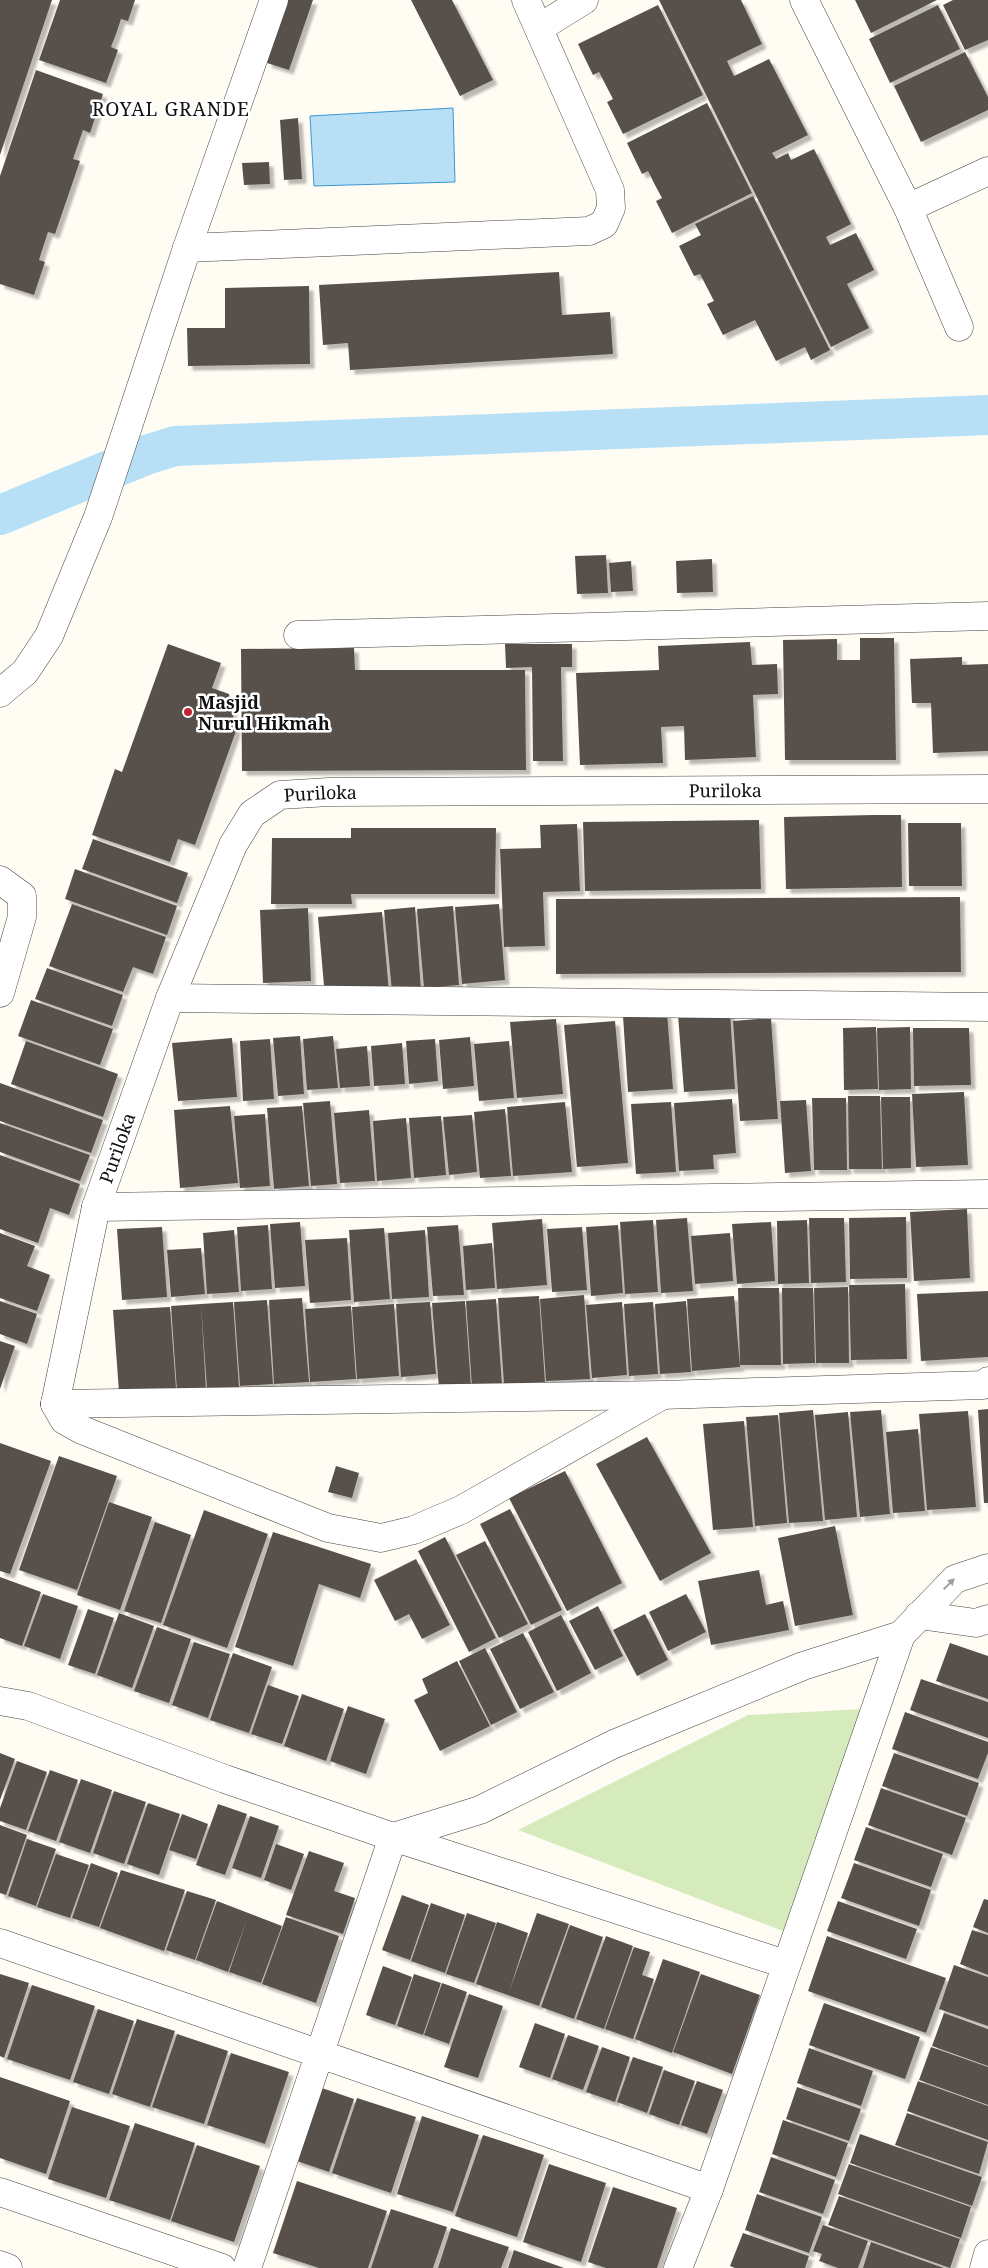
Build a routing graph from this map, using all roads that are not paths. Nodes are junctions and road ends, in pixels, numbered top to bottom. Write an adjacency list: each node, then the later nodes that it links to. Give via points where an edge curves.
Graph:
1 (274, 0): 8 (street)
2 (526, 0): 5 (street)
3 (584, 0): 5 (street)
4 (804, 0): 7 (street)
5 (539, 28): 8 (street, via 610,190 611,208 604,224 589,231)
6 (988, 171): 7 (street)
7 (908, 208): 9 (street)
8 (186, 248): 12 (street, via 98,517 49,636 25,672)
9 (959, 327)
10 (988, 616): 11 (street)
11 (298, 635)
12 (0, 693)
13 (988, 789): 16 (street, Puriloka, via 280,795 252,814 233,844)
14 (0, 880): 15 (street, via 22,896 22,917)
15 (0, 993)
16 (170, 998): 17 (street); 19 (street, Puriloka)
17 (988, 1007)
18 (988, 1194): 19 (street)
19 (96, 1207): 22 (street, Puriloka)
20 (988, 1381): 21 (street, via 983,1385)
21 (662, 1395): 22 (street); 22 (street, via 461,1510 414,1530 381,1538 328,1528 82,1430 64,1420)
22 (55, 1404)
23 (988, 1568): 24 (street, one-way to 23, via 954,1578)
24 (919, 1615): 25 (street, via 976,1623); 26 (street)
25 (988, 1618)
26 (901, 1635): 28 (street, via 803,1666 614,1744 480,1810); 30 (street)
27 (0, 1700): 28 (street, via 28,1706)
28 (393, 1837): 30 (street); 31 (street)
29 (0, 1942): 31 (street)
30 (785, 1964): 32 (street)
31 (320, 2054): 32 (street); 38 (street)
32 (708, 2189): 39 (street)
33 (0, 2192): 37 (street)
34 (988, 2254): 40 (street)
35 (0, 2265): 36 (street)
36 (8, 2268)
37 (222, 2268)
38 (247, 2268)
39 (678, 2268)
40 (984, 2268)

